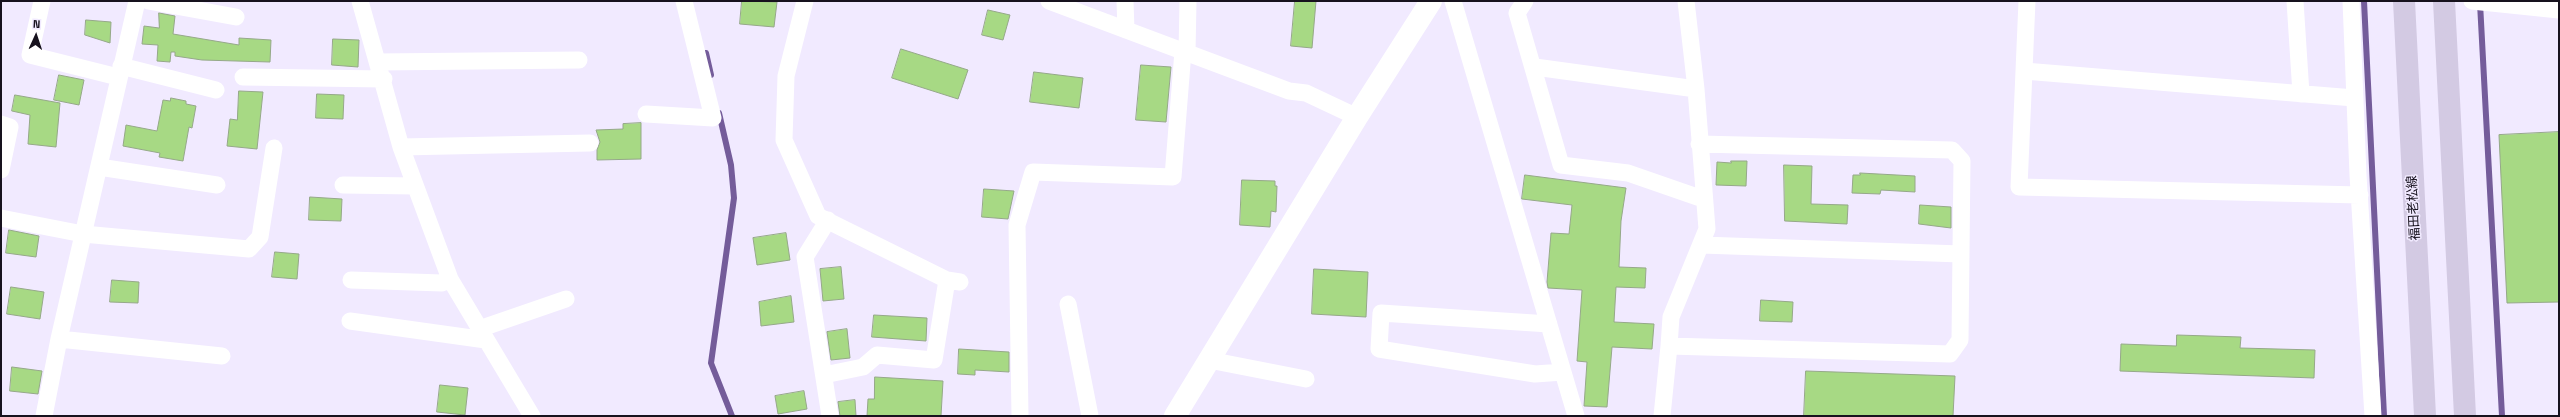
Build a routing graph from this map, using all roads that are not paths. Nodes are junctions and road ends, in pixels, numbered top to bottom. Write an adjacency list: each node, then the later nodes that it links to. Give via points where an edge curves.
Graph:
1 (42, 1): 27 (street, via 30,55)
2 (137, 1): 27 (street)
3 (148, 1): 21 (street)
4 (360, 1): 25 (street)
5 (684, 1): 35 (street, via 713,118)
6 (805, 1): 50 (street, via 786,76 784,140 818,216)
7 (1049, 1): 22 (street)
8 (1125, 1): 22 (street)
9 (1188, 1): 23 (street)
10 (1431, 1): 36 (street)
11 (1453, 1): 59 (street)
12 (1525, 1): 26 (street, via 1517,13)
13 (1686, 1): 31 (street)
14 (2027, 1): 28 (street)
15 (2295, 1): 33 (street)
16 (2351, 1): 34 (street)
17 (2404, 1): 77 (main road, 福田老松線)
18 (2444, 1): 78 (main road)
19 (2477, 2): 20 (street)
20 (2559, 10)
21 (236, 17)
22 (1126, 30): 23 (street)
23 (1185, 52): 36 (street, via 1289,91 1306,93); 71 (street, via 1173,177 1033,172 1017,225)
24 (579, 60): 25 (street)
25 (377, 62): 30 (street)
26 (1534, 67): 31 (street); 48 (street, via 1561,165 1628,173)
27 (120, 71): 32 (street); 42 (street)
28 (2024, 71): 33 (street); 47 (street, via 2019,187)
29 (243, 77): 30 (street)
30 (384, 79): 40 (street)
31 (1696, 89): 39 (street)
32 (216, 90)
33 (2302, 94): 34 (street)
34 (2354, 98): 47 (street)
35 (646, 114)
36 (1357, 117): 64 (street)
37 (1, 124): 43 (street, via 10,127)
38 (590, 143): 40 (street)
39 (1700, 144): 48 (street); 53 (street, via 1952,150 1962,161)
40 (401, 146): 46 (street)
41 (274, 148): 51 (street, via 260,236 249,248)
42 (98, 167): 44 (street); 51 (street)
43 (1, 170)
44 (217, 185)
45 (343, 185): 46 (street)
46 (415, 186): 54 (street)
47 (2360, 195): 76 (street)
48 (1703, 199): 52 (street, via 1707,228)
49 (1, 218): 51 (street)
50 (828, 220): 66 (street, via 804,258); 66 (street, via 953,281 934,360 877,355 863,368)
51 (83, 234): 61 (street)
52 (1702, 245): 53 (street); 62 (street, via 1671,317)
53 (1961, 254): 62 (street, via 1960,340 1950,354)
54 (450, 279): 55 (street, via 442,283); 60 (street)
55 (351, 280)
56 (566, 299): 60 (street)
57 (1068, 304): 72 (street)
58 (350, 321): 60 (street)
59 (1543, 323): 65 (street); 65 (street, via 1381,313 1379,349 1535,374)
60 (483, 335): 69 (street)
61 (59, 339): 63 (street); 68 (street)
62 (1669, 346): 75 (street)
63 (222, 356)
64 (1209, 360): 67 (street); 73 (street)
65 (1558, 373): 74 (street)
66 (824, 375): 70 (street)
67 (1306, 378)
68 (44, 416)
69 (532, 416)
70 (830, 416)
71 (1020, 416)
72 (1090, 416)
73 (1175, 416)
74 (1576, 416)
75 (1662, 416)
76 (2373, 416)
77 (2425, 416)
78 (2465, 416)

